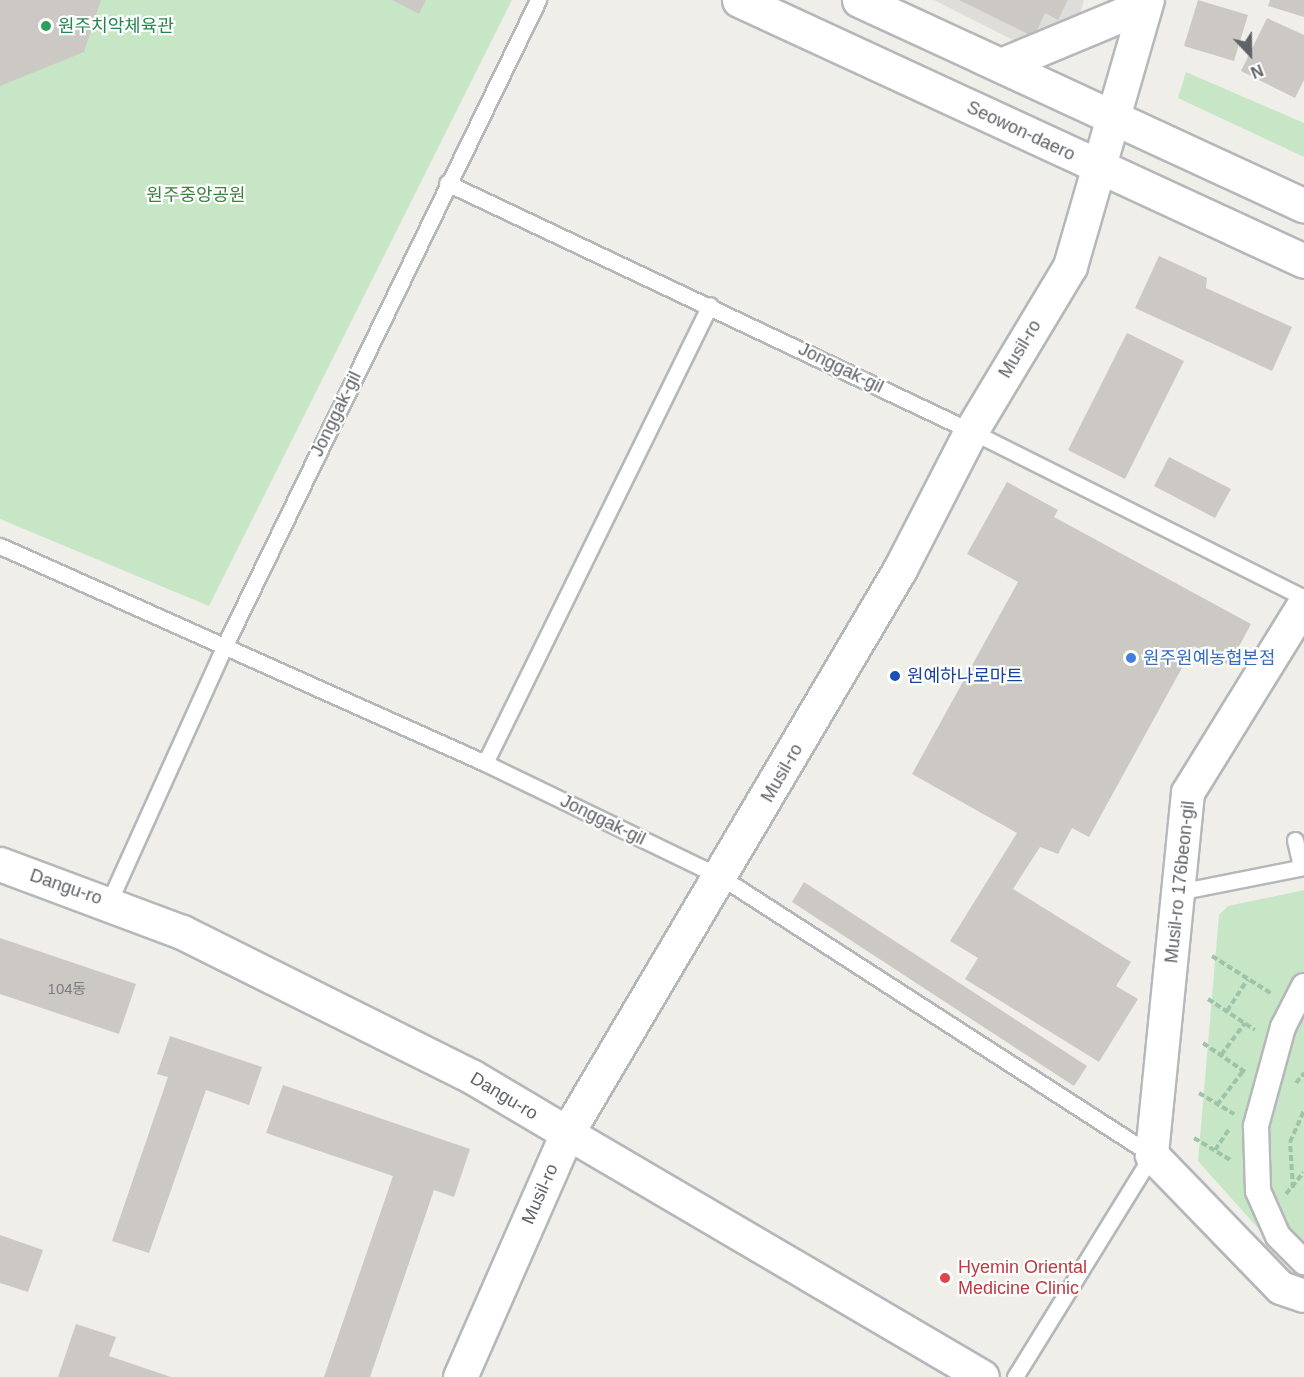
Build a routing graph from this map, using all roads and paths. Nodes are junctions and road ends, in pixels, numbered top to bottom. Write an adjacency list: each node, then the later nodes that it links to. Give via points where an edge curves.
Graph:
1 (538, 0): 8 (lane, Jonggak-gil)
2 (739, 0): 7 (street, Seowon-daero)
3 (859, 0): 5 (street)
4 (1146, 2): 5 (street); 6 (street)
5 (1001, 65): 6 (street)
6 (1111, 115): 7 (street, Musil-ro); 9 (street)
7 (1100, 168): 10 (street, Seowon-daero); 12 (street, Musil-ro, via 1070,266)
8 (447, 183): 11 (lane, Jonggak-gil); 16 (lane, Jonggak-gil)
9 (1304, 206)
10 (1304, 261)
11 (710, 305): 12 (lane, Jonggak-gil); 17 (lane)
12 (971, 431): 14 (lane, Jonggak-gil); 21 (street, Musil-ro, via 900,568)
13 (0, 546): 16 (lane, Jonggak-gil)
14 (1304, 597)
15 (1304, 605): 22 (street, Musil-ro 176beon-gil, via 1188,793)
16 (225, 645): 17 (lane, Jonggak-gil); 23 (lane, Jonggak-gil)
17 (485, 763): 21 (lane, Jonggak-gil)
18 (1295, 840): 20 (lane)
19 (0, 864): 23 (street, Dangu-ro)
20 (1303, 867): 22 (lane)
21 (721, 877): 39 (street, Musil-ro); 42 (lane)
22 (1178, 892): 42 (street, Musil-ro 176beon-gil)
23 (109, 902): 39 (street, Dangu-ro, via 182,932 460,1070)
24 (1212, 956): 25 (path)
25 (1248, 979): 28 (path); 29 (path)
26 (1304, 986): 28 (street)
27 (1208, 999): 29 (path)
28 (1293, 1008): 32 (street)
29 (1227, 1011): 30 (path)
30 (1245, 1023): 32 (path); 33 (path)
31 (1203, 1043): 33 (path)
32 (1278, 1045): 35 (street)
33 (1221, 1055): 34 (path)
34 (1243, 1071): 35 (path); 37 (path)
35 (1267, 1088): 43 (street, via 1256,1126)
36 (1199, 1093): 37 (path)
37 (1217, 1105): 41 (path, via 1238,1116)
38 (1304, 1110): 44 (path, via 1290,1142)
39 (567, 1133): 47 (street, Musil-ro); 48 (street, Dangu-ro)
40 (1194, 1138): 41 (path)
41 (1215, 1150): 43 (path)
42 (1152, 1155): 46 (street, via 1281,1288); 49 (lane)
43 (1258, 1178): 45 (street, via 1258,1191 1278,1236)
44 (1293, 1188)
45 (1304, 1261)
46 (1304, 1296)
47 (460, 1377)
48 (983, 1377)
49 (1015, 1377)

